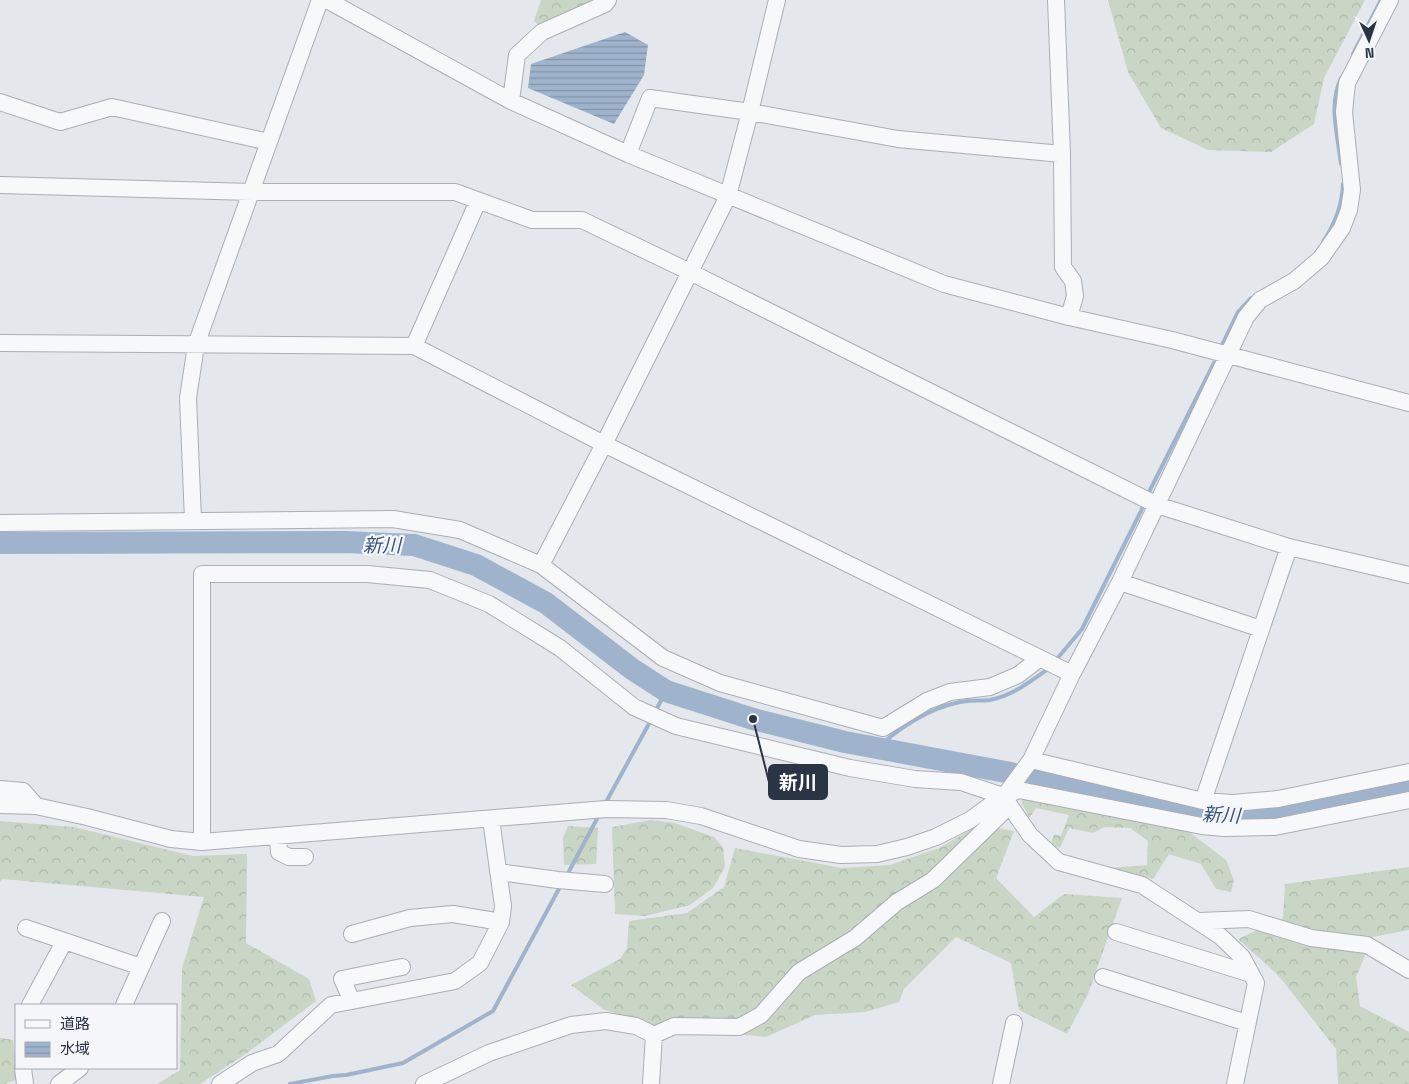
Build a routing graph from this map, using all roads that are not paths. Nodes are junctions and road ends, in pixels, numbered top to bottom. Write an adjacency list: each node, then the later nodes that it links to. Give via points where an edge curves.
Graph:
1 (320, 0): 10 (street)
2 (327, 0): 7 (street)
3 (608, 0): 7 (street, via 542,32 517,56)
4 (777, 0): 9 (street)
5 (1056, 0): 12 (street)
6 (1390, 0): 22 (street, via 1347,83 1344,112 1352,190 1342,228 1321,258 1294,281 1260,300 1246,317)
7 (511, 100): 11 (street)
8 (0, 102): 10 (street, via 60,122 112,108)
9 (750, 112): 11 (street, via 650,98); 12 (street, via 898,139); 15 (street)
10 (268, 142): 14 (street)
11 (628, 154): 15 (street)
12 (1062, 154): 18 (street, via 1063,267 1073,281 1075,296)
13 (0, 185): 14 (street)
14 (252, 192): 16 (street, via 454,192); 20 (street)
15 (728, 196): 17 (street); 18 (street, via 944,284)
16 (478, 200): 17 (street, via 532,220 582,220); 21 (street)
17 (690, 272): 24 (street); 25 (street)
18 (1069, 318): 22 (street)
19 (0, 343): 20 (street)
20 (196, 345): 21 (street); 26 (street, via 188,398)
21 (414, 346): 24 (street)
22 (1229, 355): 23 (street); 25 (street)
23 (1409, 403)
24 (604, 444): 29 (street); 33 (street)
25 (1158, 506): 28 (street); 31 (street)
26 (193, 520): 27 (street); 29 (street, via 393,519 460,530)
27 (0, 523)
28 (1288, 547): 30 (street); 32 (street)
29 (541, 565): 33 (street, via 663,658 720,684 883,728 927,701 950,692 990,687 1018,675)
30 (1409, 575)
31 (1120, 582): 32 (street); 34 (street)
32 (1260, 629): 40 (street)
33 (1039, 659): 34 (street)
34 (1072, 674): 35 (street)
35 (1031, 760): 39 (street); 40 (street)
36 (1409, 772): 40 (street, via 1278,799 1233,803)
37 (0, 789): 42 (street, via 23,791)
38 (1409, 800): 39 (street, via 1275,827 1224,828 1019,790)
39 (1006, 801): 43 (street, via 936,837 877,854 841,855 799,849 701,816 666,810 606,809); 45 (street, via 961,782 915,779 850,768 676,726 634,707 560,648 489,604 430,580 367,574 202,574); 50 (street, via 1030,835 1059,862 1142,885); 66 (street, via 933,880 897,902 855,938 799,972 760,1015 739,1027 674,1026)
40 (1203, 801)
41 (0, 805): 42 (street)
42 (36, 806): 45 (street, via 171,839)
43 (492, 819): 44 (street); 47 (street)
44 (278, 836): 45 (street); 46 (street, via 279,852 290,857)
45 (202, 842)
46 (305, 857)
47 (499, 872): 48 (street); 51 (street, via 503,906)
48 (605, 884)
49 (162, 921): 56 (street)
50 (1198, 921): 58 (street, via 1249,919 1311,938 1366,945); 59 (street, via 1242,957)
51 (501, 922): 54 (street, via 453,914 410,918); 61 (street, via 480,963 455,981)
52 (26, 928): 55 (street)
53 (1116, 932): 59 (street)
54 (352, 934)
55 (64, 942): 56 (street); 62 (street)
56 (141, 967): 63 (street)
57 (402, 967): 61 (street, via 342,979)
58 (1409, 970)
59 (1250, 974): 65 (street, via 1256,984)
60 (1102, 977): 65 (street)
61 (352, 1001): 71 (street, via 331,1005 278,1054 252,1063)
62 (31, 1004)
63 (124, 1004)
64 (1014, 1023): 74 (street)
65 (1247, 1023): 75 (street)
66 (654, 1035): 72 (street, via 636,1026 606,1021 571,1025 489,1053); 73 (street)
67 (23, 1069): 69 (street)
68 (79, 1069): 70 (street)
69 (25, 1084)
70 (59, 1084)
71 (220, 1084)
72 (424, 1084)
73 (651, 1084)
74 (1001, 1084)
75 (1235, 1084)

